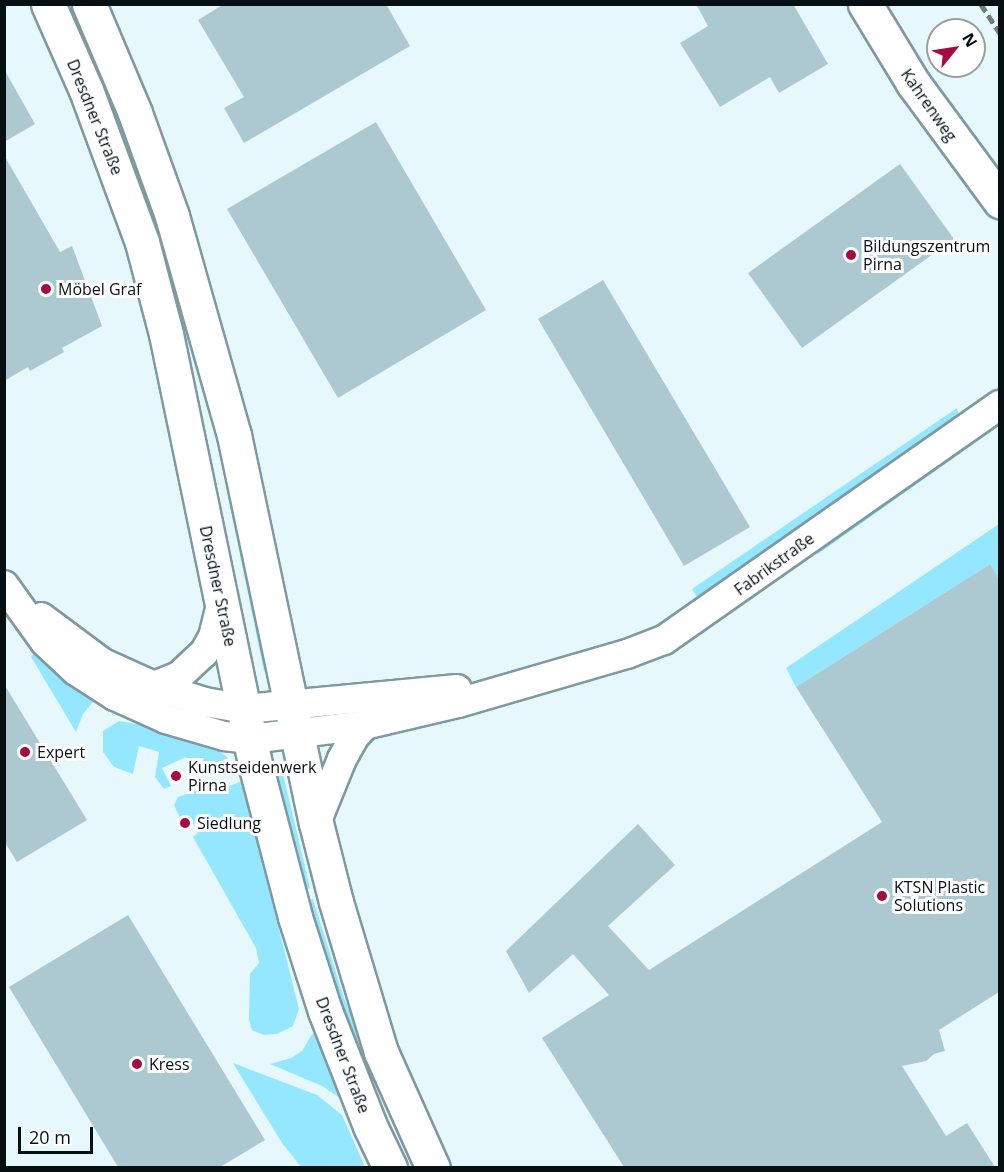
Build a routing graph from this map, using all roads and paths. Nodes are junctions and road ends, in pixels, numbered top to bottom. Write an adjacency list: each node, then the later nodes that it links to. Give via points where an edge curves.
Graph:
1 (48, 4): 7 (main road, Dresdner Straße, via 86,90 142,242 166,334)
2 (89, 4): 10 (main road, via 150,154 200,311 234,435)
3 (865, 4): 4 (main road, Kahrenweg, via 913,83)
4 (999, 201)
5 (999, 405): 8 (street, Fabrikstraße, via 664,640)
6 (4, 584): 9 (street, via 45,621 103,663); 11 (street, via 58,656 115,696 166,719 224,736)
7 (221, 605): 9 (street, via 213,637 204,653 179,676); 11 (main road, Dresdner Straße)
8 (527, 681): 10 (street, Fabrikstraße); 12 (street, Fabrikstraße, via 458,704)
9 (154, 686): 11 (street, via 205,702)
10 (295, 718): 11 (street); 12 (street, Fabrikstraße); 13 (main road)
11 (248, 724): 14 (main road, Dresdner Straße, via 312,974 370,1126)
12 (365, 724): 13 (street, via 342,759)
13 (316, 823): 15 (main road, via 381,1052)
14 (390, 1167)
15 (432, 1167)

